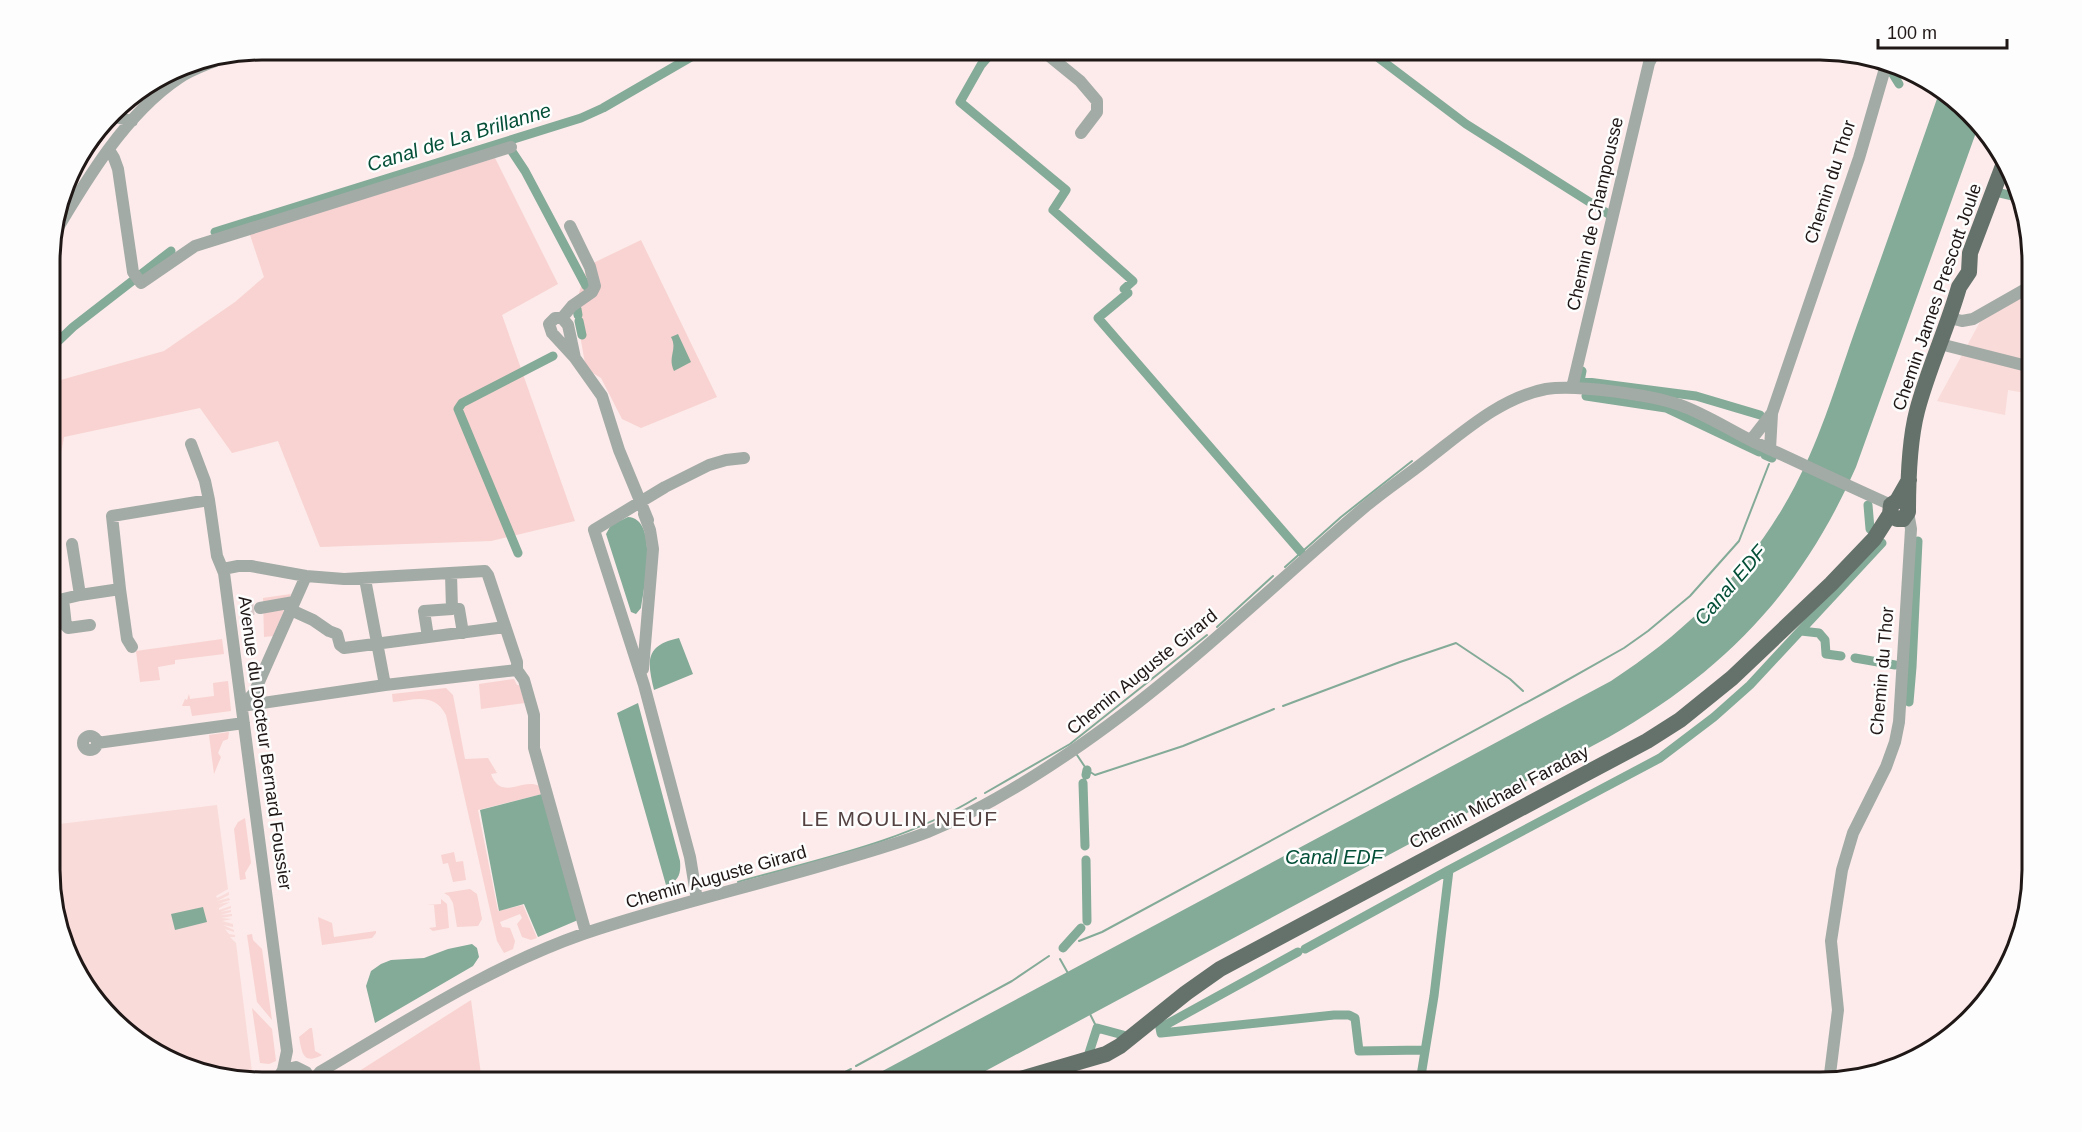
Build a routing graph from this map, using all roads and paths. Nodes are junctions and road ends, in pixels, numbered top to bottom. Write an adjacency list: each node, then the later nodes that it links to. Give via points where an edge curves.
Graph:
1 (1054, 60): 7 (street, via 1097,101 1098,111)
2 (1651, 60): 19 (street, Chemin de Champousse)
3 (1884, 71): 20 (street, Chemin du Thor)
4 (180, 78): 6 (street)
5 (120, 118): 6 (street)
6 (132, 121): 9 (street)
7 (1081, 133)
8 (511, 147): 9 (street, via 200,244 143,282 136,277 118,169)
9 (109, 150): 11 (street)
10 (2001, 172): 15 (main road, Chemin James Prescott Joule)
11 (66, 216)
12 (570, 226): 14 (street, via 595,286)
13 (2022, 291): 15 (street, via 1973,319)
14 (562, 318): 17 (street, via 568,325); 17 (street, via 551,321 550,329)
15 (1950, 318): 16 (main road, Chemin James Prescott Joule)
16 (1940, 344): 18 (street); 27 (main road, Chemin James Prescott Joule, via 1916,416 1909,480)
17 (575, 358): 26 (street, via 602,396)
18 (2022, 365)
19 (1572, 388): 21 (street, Chemin Auguste Girard, via 1665,400); 54 (street, Chemin Auguste Girard, via 1544,390 1515,399 1460,434 1370,502 1123,714 1021,783 945,824 899,842)
20 (1772, 412): 21 (street, Chemin du Thor); 23 (street, Chemin du Thor)
21 (1751, 440): 23 (street)
22 (191, 444): 25 (street, Avenue du Docteur Bernard Foussier)
23 (1770, 449): 27 (street)
24 (744, 458): 26 (street, via 708,465)
25 (209, 500): 31 (street, Avenue du Docteur Bernard Foussier, via 217,553); 35 (street, via 112,516)
26 (640, 501): 28 (street); 29 (street)
27 (1899, 511): 58 (main road, Chemin Michael Faraday, via 1831,584 1732,678 1664,730 1229,964 1106,1054); 59 (street, Chemin du Thor, via 1910,539 1898,729 1886,767 1847,849 1832,927 1831,957 1838,1010)
28 (623, 512): 29 (street, via 639,510); 40 (street, via 594,530)
29 (648, 520): 41 (street, via 653,549)
30 (72, 544): 36 (street)
31 (224, 569): 33 (street, via 251,566); 51 (street, Avenue du Docteur Bernard Foussier)
32 (451, 574): 34 (street); 43 (street, via 487,573); 45 (street, via 452,609 424,610)
33 (306, 576): 34 (street); 37 (street)
34 (365, 579): 46 (street)
35 (120, 589): 36 (street); 47 (street, via 127,639)
36 (80, 595): 42 (street, via 63,599 66,627)
37 (292, 606): 38 (street); 46 (street, via 337,634 342,647); 51 (street, via 254,693)
38 (260, 608)
39 (455, 609): 44 (street, via 459,609)
40 (622, 616): 41 (street, via 631,624); 50 (street)
41 (646, 616): 50 (street)
42 (90, 624)
43 (505, 627): 44 (street); 48 (street)
44 (463, 633): 45 (street)
45 (428, 637): 46 (street)
46 (377, 643): 49 (street)
47 (132, 647)
48 (517, 670): 49 (street); 55 (street, via 524,680 534,715 534,748)
49 (385, 685): 51 (street)
50 (645, 685): 54 (street, via 690,857)
51 (242, 706): 52 (street, Avenue du Docteur Bernard Foussier)
52 (244, 723): 53 (street, via 97,744 88,750); 56 (street, Avenue du Docteur Bernard Foussier, via 287,1051)
53 (80, 739)
54 (697, 900): 55 (street, Chemin Auguste Girard)
55 (586, 933): 57 (street, Chemin Auguste Girard, via 499,969)
56 (300, 1072)
57 (320, 1072)
58 (1045, 1072)
59 (1830, 1072)

